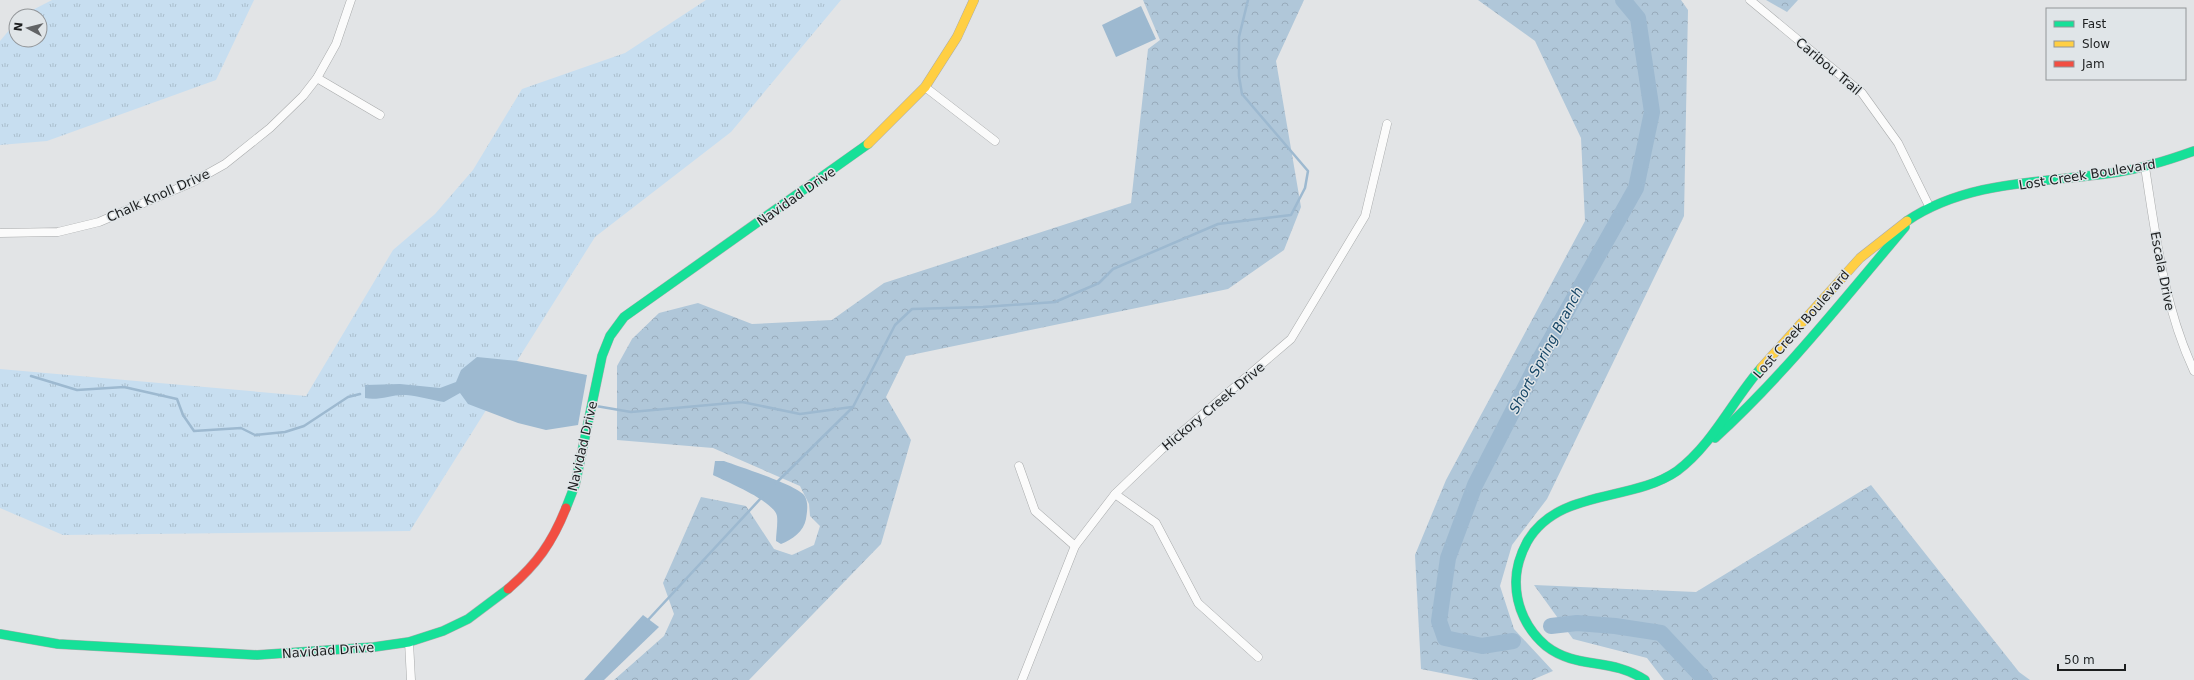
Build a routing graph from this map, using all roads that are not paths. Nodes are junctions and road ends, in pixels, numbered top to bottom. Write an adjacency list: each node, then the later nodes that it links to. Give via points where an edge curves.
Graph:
1 (350, 0): 4 (street, Chalk Knoll Drive, via 336,44)
2 (974, 0): 5 (street, Navidad Drive, via 957,37)
3 (1750, 0): 11 (street, Caribou Trail, via 1862,93 1898,143)
4 (318, 78): 6 (street); 13 (street, Chalk Knoll Drive, via 303,96 256,140 225,164 193,182 99,222 34,234)
5 (925, 87): 8 (street); 22 (street, Navidad Drive, via 864,148 624,317 610,336 602,356 574,485 556,533 542,556 525,575 468,619 443,631)
6 (380, 115)
7 (1387, 124): 19 (street, Hickory Creek Drive, via 1365,216 1291,339 1161,450)
8 (995, 141)
9 (2194, 151): 10 (street, Lost Creek Boulevard)
10 (2145, 167): 11 (street, Lost Creek Boulevard, via 1992,189 1959,196); 16 (street, Escala Drive, via 2167,295 2176,329)
11 (1930, 208): 12 (street, Lost Creek Boulevard)
12 (1912, 219): 14 (street, Lost Creek Boulevard, via 1886,234 1861,256); 15 (street, Lost Creek Boulevard)
13 (0, 233)
14 (1836, 284): 15 (street); 17 (street, Lost Creek Boulevard, via 1743,389)
15 (1848, 293): 17 (street, Lost Creek Boulevard, via 1749,408)
16 (2194, 371)
17 (1705, 444): 26 (street, Lost Creek Boulevard, via 1687,463 1647,486 1569,506 1552,514 1526,542 1519,558 1516,574 1519,606 1524,619 1542,642 1572,659 1615,665)
18 (1019, 466): 20 (street, via 1035,511)
19 (1115, 494): 20 (street, Hickory Creek Drive); 23 (street, via 1156,523 1198,603)
20 (1075, 546): 25 (street, Hickory Creek Drive)
21 (0, 634): 22 (street, Navidad Drive, via 58,644 257,655)
22 (409, 642): 24 (street)
23 (1258, 658)
24 (411, 680)
25 (1022, 680)
26 (1645, 680)

